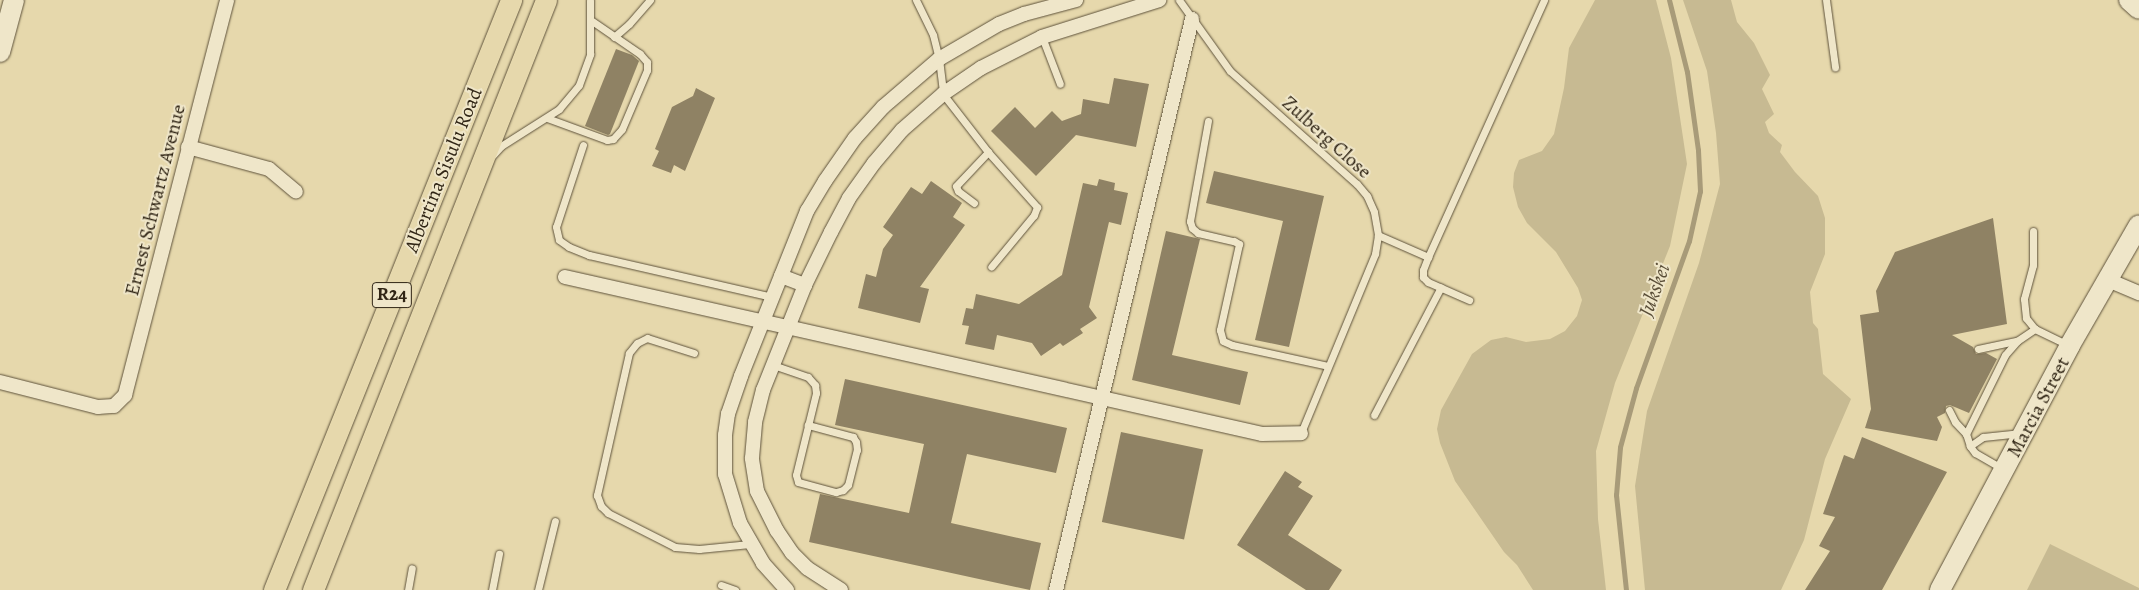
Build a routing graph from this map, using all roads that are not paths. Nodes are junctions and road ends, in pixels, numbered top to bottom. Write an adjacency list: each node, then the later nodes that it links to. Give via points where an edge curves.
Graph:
1 (14, 0): 19 (main road)
2 (227, 0): 27 (street, Ernest Schwartz Avenue)
3 (510, 0): 69 (main road, Albertina Sisulu Road / R24)
4 (546, 0): 29 (main road, Albertina Sisulu Road / R24)
5 (590, 0): 16 (lane)
6 (650, 0): 17 (lane)
7 (916, 0): 20 (lane, via 933,35)
8 (1076, 0): 20 (street, via 999,24)
9 (1159, 0): 18 (street)
10 (1179, 0): 15 (lane, Zulberg Close)
11 (1544, 0): 35 (lane)
12 (1826, 0): 21 (lane)
13 (2129, 0): 14 (main road)
14 (2139, 9)
15 (1192, 19): 34 (lane, Zulberg Close, via 1230,71 1363,190 1374,212); 55 (street)
16 (592, 21): 17 (lane); 24 (lane, via 585,73 568,98)
17 (614, 37): 24 (lane, via 640,54 648,67 618,135 607,140)
18 (1042, 37): 22 (lane); 23 (street, via 981,68)
19 (0, 52)
20 (939, 59): 23 (lane); 37 (street, via 891,101 856,138 825,180 807,211)
21 (1835, 67)
22 (1060, 84)
23 (943, 94): 28 (lane); 40 (street, via 902,130 860,182)
24 (547, 118): 29 (lane, via 501,146)
25 (1208, 121): 53 (lane, via 1190,221 1198,232 1239,244 1220,330 1223,341)
26 (583, 145): 43 (lane, via 556,227 559,240 589,254)
27 (188, 147): 30 (street, via 269,169); 54 (street, Ernest Schwartz Avenue, via 129,387 122,399 114,406 98,407)
28 (988, 152): 31 (lane, via 956,186); 36 (lane, via 1037,210)
29 (476, 177): 70 (main road, Albertina Sisulu Road / R24)
30 (296, 192)
31 (974, 203)
32 (2139, 225): 39 (main road, Marcia Street)
33 (2033, 231): 47 (lane, via 2033,265 2024,299 2026,318)
34 (1378, 235): 35 (lane); 53 (lane, Zulberg Close, via 1368,273)
35 (1428, 257): 41 (lane, via 1422,270 1423,277)
36 (991, 267)
37 (781, 276): 40 (street); 43 (street)
38 (565, 277): 45 (street)
39 (2108, 280): 42 (street); 49 (main road, Marcia Street)
40 (805, 285): 46 (street)
41 (1442, 287): 44 (lane); 57 (lane)
42 (2139, 293)
43 (772, 297): 45 (street)
44 (1470, 300)
45 (762, 321): 46 (street); 65 (street, via 728,414 725,442 725,474 732,503)
46 (788, 327): 52 (street); 55 (street)
47 (2035, 329): 48 (lane); 49 (lane)
48 (2017, 341): 50 (lane); 61 (lane, via 2005,355)
49 (2070, 346): 59 (main road, Marcia Street)
50 (1978, 349)
51 (694, 352): 65 (lane, via 647,338 637,343 629,353 597,495 608,513 675,547 699,549)
52 (773, 365): 58 (lane, via 812,381 816,393); 76 (street, via 763,390 752,440 757,491 792,553)
53 (1328, 366): 60 (lane, Zulberg Close)
54 (0, 382)
55 (1102, 399): 60 (street, via 1262,434); 77 (street)
56 (1950, 410): 61 (lane)
57 (1374, 415)
58 (808, 425): 58 (lane, via 796,474 798,482 836,492 843,490 848,485 856,442 852,437)
59 (2025, 432): 62 (lane, via 1982,437); 63 (main road, Marcia Street)
60 (1301, 433)
61 (1966, 434): 62 (lane)
62 (1970, 446): 63 (lane, via 1982,458)
63 (2004, 470): 78 (main road, Marcia Street)
64 (554, 521): 73 (lane)
65 (750, 544): 75 (street, via 772,576)
66 (498, 554): 72 (lane)
67 (412, 568): 71 (lane)
68 (721, 585): 74 (lane)
69 (274, 590)
70 (313, 590)
71 (408, 590)
72 (492, 590)
73 (538, 590)
74 (735, 590)
75 (787, 590)
76 (841, 590)
77 (1056, 590)
78 (1940, 590)

